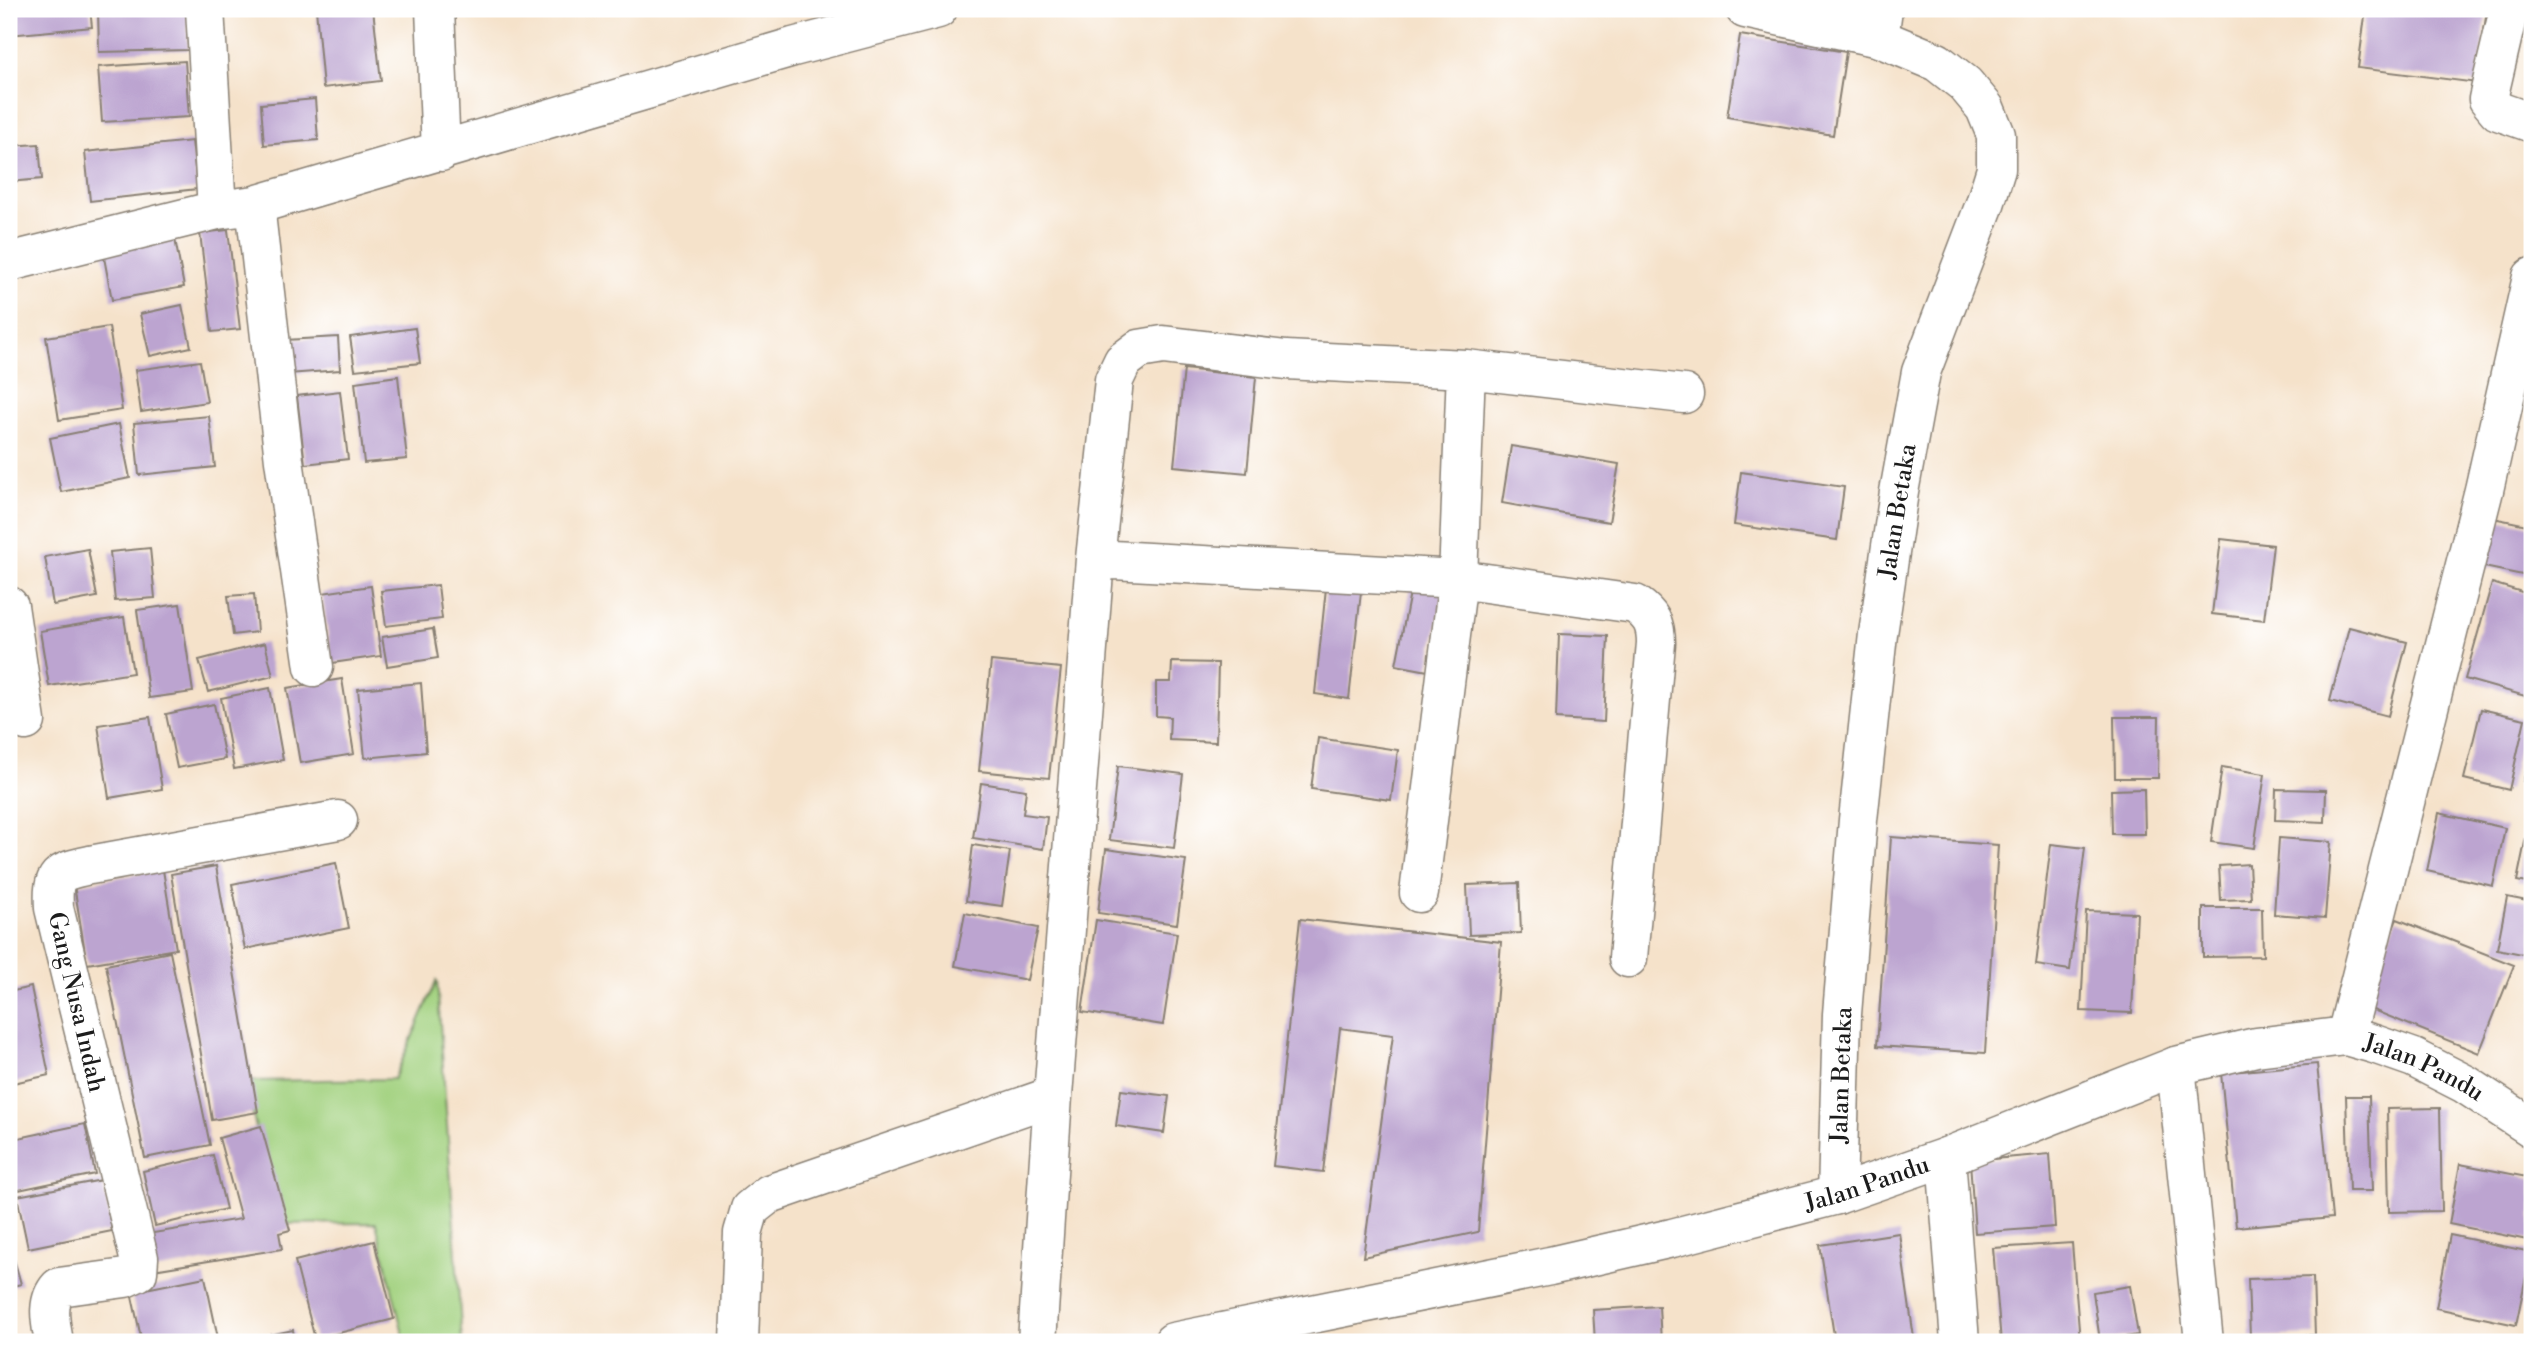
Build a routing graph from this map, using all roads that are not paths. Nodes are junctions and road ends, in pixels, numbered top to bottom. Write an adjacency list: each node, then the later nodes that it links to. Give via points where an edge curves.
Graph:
1 (205, 9): 10 (street)
2 (435, 9): 8 (street)
3 (937, 9): 8 (street)
4 (1745, 9): 6 (street, Jalan Betaka)
5 (2509, 9): 7 (street, via 2488,99 2498,111)
6 (1881, 23): 28 (street, Jalan Betaka, via 1965,84 1985,108 1996,135 1996,169 1921,372 1899,492 1858,820 1842,1014)
7 (2532, 123)
8 (441, 152): 9 (street)
9 (255, 205): 10 (street); 18 (street, via 284,460)
10 (217, 210): 11 (street)
11 (9, 262)
12 (2532, 277): 23 (street, via 2484,490)
13 (1466, 369): 14 (street); 15 (street, via 1286,360 1163,345 1139,349 1122,361 1114,380); 16 (street)
14 (1684, 394)
15 (1095, 559): 16 (street); 25 (street)
16 (1458, 579): 21 (street); 22 (street, via 1635,604 1649,613 1656,627)
17 (9, 606): 19 (street)
18 (314, 667)
19 (26, 721)
20 (338, 820): 30 (street, Gang Nusa Indah, via 80,867 59,875 52,885 139,1258 138,1272 125,1278 55,1290 50,1307)
21 (1419, 893)
22 (1628, 958)
23 (2346, 1036): 24 (street, Jalan Pandu, via 2256,1047); 26 (street, Jalan Pandu, via 2414,1058 2465,1084)
24 (2176, 1066): 27 (street, Jalan Pandu); 35 (street)
25 (1053, 1096): 31 (street, via 769,1194 760,1201 750,1209 743,1233); 32 (street)
26 (2532, 1128)
27 (1946, 1157): 28 (street, Jalan Pandu); 34 (street)
28 (1837, 1195): 29 (street, Jalan Pandu)
29 (1267, 1332): 33 (street, Jalan Pandu)
30 (54, 1342)
31 (738, 1342)
32 (1037, 1342)
33 (1173, 1342)
34 (1960, 1342)
35 (2204, 1342)

